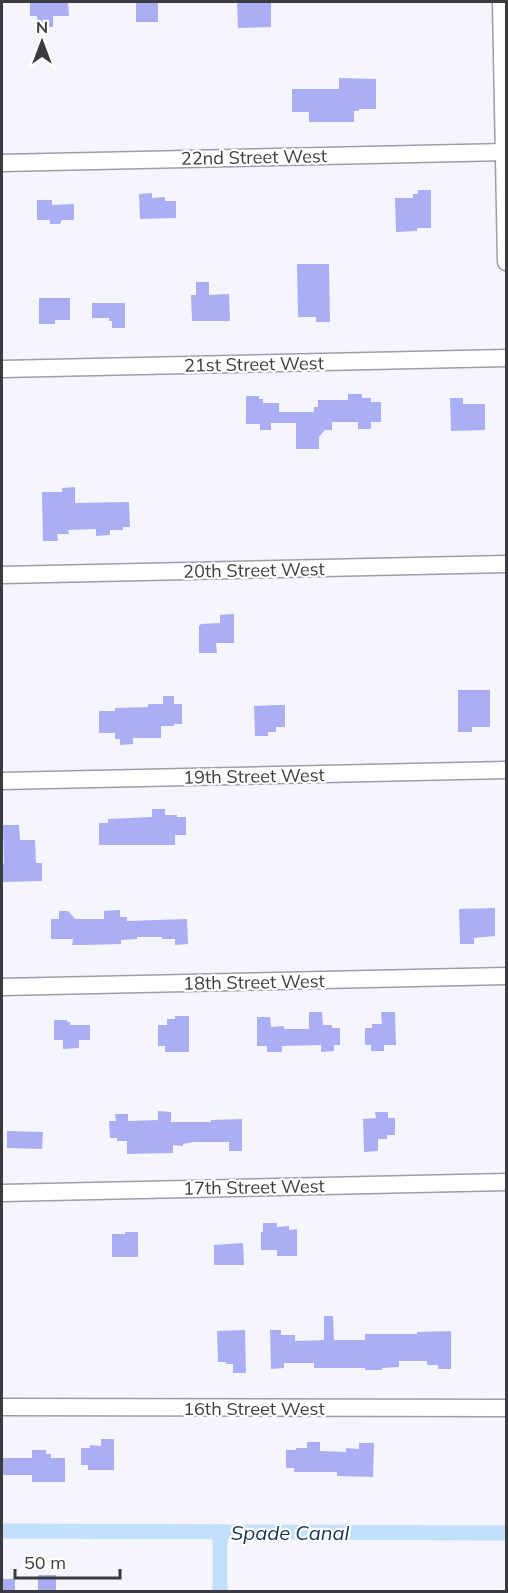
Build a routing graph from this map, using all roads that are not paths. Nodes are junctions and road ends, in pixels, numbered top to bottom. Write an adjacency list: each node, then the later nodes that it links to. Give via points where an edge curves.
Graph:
1 (501, 2): 2 (street)
2 (505, 152): 3 (street, 22nd Street West); 4 (street)
3 (2, 162)
4 (507, 262)
5 (507, 358): 6 (street, 21st Street West)
6 (2, 369)
7 (507, 564): 8 (street, 20th Street West)
8 (2, 575)
9 (507, 771): 10 (street, 19th Street West)
10 (2, 781)
11 (507, 976): 12 (street, 18th Street West)
12 (2, 987)
13 (507, 1182): 14 (street, 17th Street West)
14 (2, 1193)
15 (2, 1407): 16 (street, 16th Street West)
16 (507, 1408)

